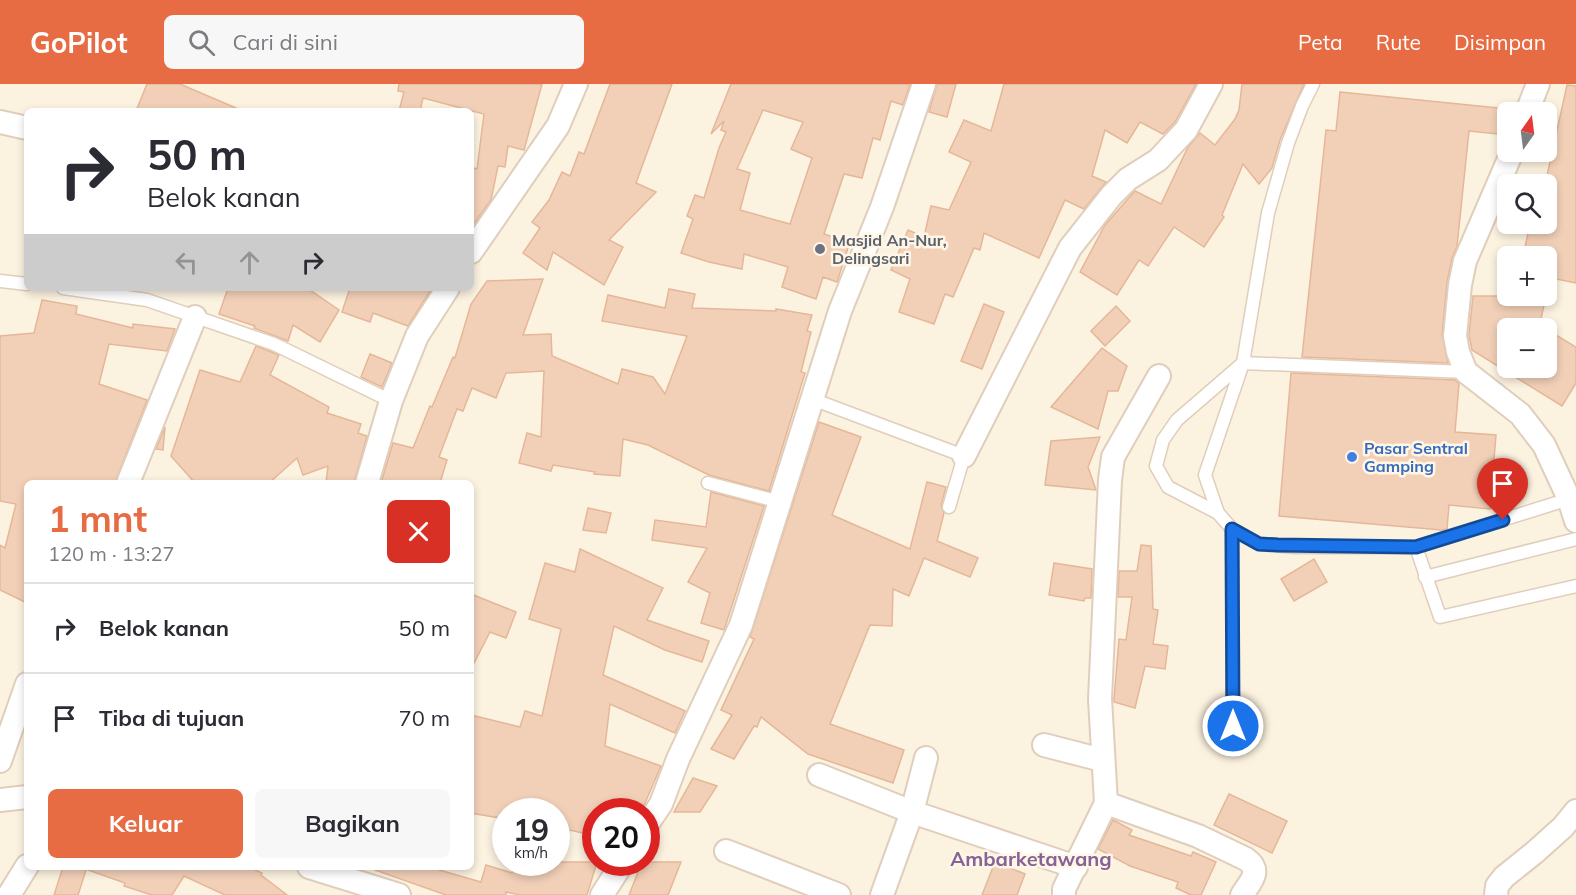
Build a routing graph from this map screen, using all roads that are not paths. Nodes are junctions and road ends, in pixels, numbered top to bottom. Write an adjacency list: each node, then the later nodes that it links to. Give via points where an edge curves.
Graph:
1 (576, 84): 10 (street, via 558,126)
2 (924, 84): 19 (street, via 882,207 840,311)
3 (1211, 84): 21 (street, via 1186,130 1158,160 1128,179 1111,196 1070,248)
4 (1313, 84): 16 (lane, via 1288,142 1268,213)
5 (1538, 84): 6 (street)
6 (1531, 102)
7 (0, 122): 8 (street)
8 (24, 127)
9 (1508, 162): 17 (street, via 1465,261 1460,285 1455,336)
10 (474, 248)
11 (0, 281): 12 (lane)
12 (24, 284)
13 (84, 291): 15 (lane, via 147,300)
14 (446, 291): 20 (street, via 417,336)
15 (195, 317): 20 (lane, via 274,344); 22 (street)
16 (1243, 363): 17 (lane); 28 (lane, via 1205,475); 28 (lane, via 1177,420 1163,440 1156,466 1168,487)
17 (1466, 372): 25 (street, via 1521,414 1544,445)
18 (1159, 376): 39 (street, via 1113,457 1100,699)
19 (812, 399): 21 (lane); 26 (street)
20 (391, 401): 23 (street)
21 (964, 456): 27 (lane)
22 (129, 480)
23 (368, 480)
24 (708, 483): 26 (lane)
25 (1572, 498): 29 (street); 32 (lane)
26 (780, 502): 45 (street, via 741,625)
27 (949, 507)
28 (1218, 513): 30 (lane)
29 (1576, 521)
30 (1232, 529): 32 (lane, via 1259,544); 37 (lane)
31 (1576, 539): 33 (lane)
32 (1416, 547): 33 (lane)
33 (1425, 577): 34 (lane, via 1440,617)
34 (1576, 586)
35 (24, 693): 40 (street)
36 (1044, 745): 39 (street)
37 (1233, 748)
38 (926, 758): 46 (street)
39 (1102, 760): 44 (street)
40 (0, 761)
41 (819, 775): 46 (street)
42 (24, 797): 43 (street)
43 (0, 800)
44 (1106, 803): 49 (street); 59 (street, via 1198,836 1246,859 1253,864 1254,876)
45 (660, 805)
46 (912, 812): 49 (street); 57 (street)
47 (1576, 812): 60 (street, via 1504,877)
48 (726, 851): 56 (street)
49 (1076, 867): 58 (street)
50 (25, 870): 54 (street)
51 (318, 870): 53 (street)
52 (614, 876): 55 (street)
53 (384, 893)
54 (9, 895)
55 (602, 895)
56 (839, 895)
57 (882, 895)
58 (1064, 895)
59 (1242, 895)
60 (1496, 895)

